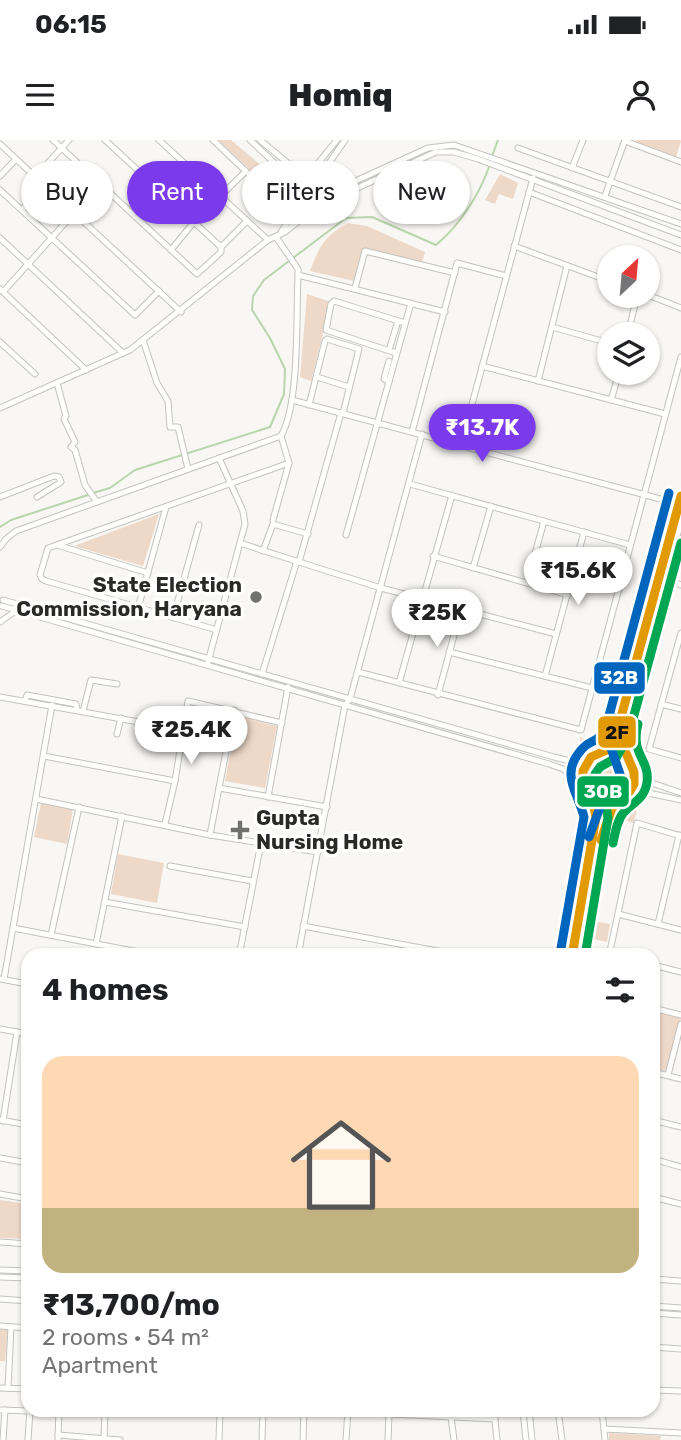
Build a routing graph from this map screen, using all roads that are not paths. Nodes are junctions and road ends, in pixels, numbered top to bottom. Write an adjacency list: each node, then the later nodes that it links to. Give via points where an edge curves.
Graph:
1 (53, 140): 13 (street)
2 (69, 140): 13 (street)
3 (105, 140): 18 (street)
4 (159, 140): 19 (street)
5 (213, 140): 27 (street)
6 (250, 140): 20 (street)
7 (260, 140): 21 (street)
8 (337, 140): 22 (street)
9 (345, 140): 23 (street)
10 (583, 140): 28 (street)
11 (625, 140): 24 (street); 34 (street)
12 (0, 145): 16 (street)
13 (61, 148): 17 (street); 61 (street)
14 (518, 148): 28 (street)
15 (479, 156): 26 (street); 33 (street, via 454,145 435,146); 36 (street, via 436,152)
16 (16, 159): 25 (street); 31 (street)
17 (49, 161)
18 (128, 161)
19 (182, 161)
20 (272, 161)
21 (285, 161)
22 (320, 161)
23 (330, 161)
24 (681, 162)
25 (21, 164)
26 (501, 164): 29 (street); 32 (street)
27 (242, 167)
28 (572, 168): 34 (street)
29 (535, 172): 32 (street); 39 (street)
30 (242, 175): 35 (street)
31 (0, 176)
32 (533, 179): 38 (street); 54 (street)
33 (359, 180)
34 (611, 182): 39 (street); 41 (street)
35 (228, 188)
36 (359, 188)
37 (0, 190): 42 (street)
38 (529, 192): 59 (street); 62 (street)
39 (605, 196): 53 (street)
40 (228, 203): 43 (street)
41 (681, 207)
42 (21, 209)
43 (242, 216)
44 (38, 224): 55 (street)
45 (64, 224): 55 (street)
46 (86, 224): 71 (street)
47 (192, 224): 61 (street)
48 (196, 224): 60 (street)
49 (244, 224): 60 (street)
50 (250, 224): 58 (street)
51 (286, 224): 56 (street)
52 (294, 224): 56 (street)
53 (681, 224)
54 (681, 236)
55 (52, 237): 63 (street); 71 (street, via 135,315)
56 (276, 237): 58 (street); 66 (street)
57 (0, 238): 63 (street)
58 (268, 240): 75 (street)
59 (514, 246): 64 (street); 67 (street)
60 (221, 247): 61 (street, via 197,274)
61 (171, 250)
62 (681, 250)
63 (28, 264): 70 (street); 84 (street)
64 (567, 266): 68 (street); 79 (street)
65 (455, 273): 67 (street, via 457,263); 69 (street, via 365,251); 76 (street)
66 (298, 275): 69 (street); 97 (street)
67 (506, 276): 88 (street)
68 (597, 277)
69 (355, 288): 73 (street)
70 (1, 291): 89 (street)
71 (159, 291): 75 (street)
72 (660, 300): 74 (street)
73 (411, 303): 76 (street); 78 (street)
74 (681, 308)
75 (181, 312): 80 (street)
76 (445, 312): 104 (street)
77 (398, 321): 78 (street); 83 (street); 83 (street, via 331,304 326,330)
78 (405, 323): 85 (street)
79 (552, 327): 81 (street); 92 (street)
80 (143, 340): 84 (street); 110 (street, via 167,401 170,427 178,427)
81 (597, 340)
82 (0, 342): 90 (street)
83 (389, 350): 85 (street)
84 (123, 353): 89 (street)
85 (396, 353): 93 (street)
86 (681, 357): 102 (street)
87 (388, 361): 93 (street, via 384,379)
88 (482, 366): 92 (street); 107 (street)
89 (86, 370): 94 (street)
90 (35, 374)
91 (317, 377): 96 (street); 96 (street, via 326,340 358,348); 99 (street)
92 (538, 381): 98 (street)
93 (388, 382): 103 (street)
94 (57, 383): 100 (street); 118 (street, via 64,419 75,442 71,447 85,485)
95 (615, 385): 98 (street)
96 (349, 387): 101 (street)
97 (292, 400): 99 (street); 106 (street)
98 (611, 400): 102 (street)
99 (309, 405): 101 (street)
100 (0, 408)
101 (342, 413): 103 (street); 127 (street)
102 (665, 414): 113 (street)
103 (378, 422): 104 (street); 128 (street)
104 (412, 432): 105 (street)
105 (422, 434): 107 (street); 112 (street)
106 (281, 436): 108 (street); 109 (street)
107 (461, 445): 113 (street)
108 (219, 458): 110 (street); 111 (street)
109 (289, 463): 111 (street); 122 (street)
110 (188, 469): 118 (street)
111 (230, 483): 120 (street); 129 (street, via 243,511)
112 (410, 484): 114 (street); 141 (street)
113 (643, 494): 119 (street); 130 (street)
114 (452, 495): 121 (street); 134 (street)
115 (681, 496): 119 (street)
116 (0, 497): 117 (street, via 59,477 61,482)
117 (37, 497)
118 (97, 502): 132 (street, via 16,531)
119 (679, 504): 176 (street, via 617,732)
120 (166, 506): 131 (street); 137 (street)
121 (491, 506): 123 (street); 136 (street)
122 (273, 520)
123 (544, 521): 126 (street); 139 (street)
124 (681, 522): 138 (street)
125 (199, 525): 148 (street)
126 (584, 532): 130 (street); 142 (street)
127 (308, 534): 133 (street, via 273,524); 135 (street)
128 (346, 535)
129 (240, 544): 133 (street); 150 (street)
130 (630, 544): 161 (street)
131 (57, 545): 137 (street); 145 (street, via 48,548 41,579)
132 (0, 547)
133 (263, 551): 135 (street)
134 (433, 556): 136 (street); 143 (street)
135 (298, 561): 141 (street); 156 (street)
136 (473, 568): 139 (street)
137 (148, 573): 145 (street)
138 (666, 579): 140 (street); 178 (street, via 623,734)
139 (527, 583): 142 (street)
140 (681, 585)
141 (381, 588): 143 (street); 155 (street)
142 (568, 595): 151 (street)
143 (421, 599): 146 (street); 158 (street)
144 (1, 603): 147 (street); 154 (street)
145 (138, 608): 148 (street)
146 (461, 609): 151 (street); 153 (street)
147 (16, 610): 149 (street); 154 (street)
148 (173, 618): 150 (street)
149 (0, 622)
150 (217, 631): 154 (street)
151 (556, 634): 157 (street)
152 (681, 636): 166 (street)
153 (449, 652): 157 (street); 162 (street)
154 (208, 662): 156 (street); 160 (street)
155 (358, 672): 158 (street); 164 (street)
156 (262, 674): 160 (street)
157 (545, 676): 161 (street)
158 (399, 683): 162 (street)
159 (117, 684): 170 (street, via 91,680)
160 (288, 685): 164 (street); 168 (street); 173 (street)
161 (592, 688): 162 (street, via 581,730)
162 (438, 695)
163 (0, 696): 165 (street)
164 (350, 699): 168 (street); 180 (street, via 554,757)
165 (25, 701): 167 (street); 170 (street, via 27,695 76,704)
166 (661, 704): 169 (street); 179 (street, via 649,749)
167 (52, 705): 170 (street); 177 (street)
168 (345, 705): 183 (street, via 549,764); 193 (street)
169 (681, 709)
170 (80, 710): 172 (street)
171 (234, 710): 173 (street); 174 (street, via 188,701); 184 (street)
172 (121, 718): 174 (street); 175 (street)
173 (282, 723): 187 (street)
174 (183, 730): 182 (street)
175 (117, 734)
176 (607, 750): 178 (street); 180 (street)
177 (44, 756): 182 (street); 189 (street)
178 (626, 757): 181 (street)
179 (681, 758)
180 (588, 760): 183 (street)
181 (633, 767): 185 (street); 186 (street, via 646,781)
182 (175, 781): 195 (street)
183 (583, 782): 188 (street)
184 (219, 788): 187 (street); 196 (street)
185 (629, 793): 190 (street); 191 (street)
186 (681, 793)
187 (268, 797): 193 (street)
188 (592, 797): 191 (street, via 601,802); 215 (street, via 594,835)
189 (36, 799): 192 (street); 207 (street)
190 (681, 800)
191 (618, 801): 216 (street, via 607,816 601,837)
192 (79, 807): 194 (street); 209 (street)
193 (327, 807): 199 (street)
194 (122, 816): 195 (street); 202 (street)
195 (165, 824): 196 (street)
196 (210, 835): 198 (street)
197 (680, 835): 203 (street, via 636,823); 204 (street)
198 (261, 843): 199 (street); 201 (street)
199 (318, 852): 205 (street)
200 (170, 866): 201 (street)
201 (252, 881): 206 (street)
202 (105, 902): 206 (street); 210 (street)
203 (618, 914): 204 (street); 217 (street)
204 (658, 924): 208 (street)
205 (303, 926): 213 (street); 214 (street)
206 (245, 927): 212 (street)
207 (13, 928): 209 (street); 220 (street)
208 (681, 930)
209 (51, 934): 210 (street)
210 (96, 943): 211 (street)
211 (120, 948)
212 (241, 948)
213 (299, 948)
214 (421, 948)
215 (573, 948)
216 (581, 948)
217 (613, 948)
218 (660, 968): 219 (street)
219 (681, 972)
220 (2, 979): 221 (street)
221 (21, 983)
222 (660, 1010): 223 (street)
223 (681, 1015)
224 (681, 1024): 229 (street)
225 (0, 1029): 226 (street)
226 (17, 1032): 227 (street); 231 (street)
227 (21, 1033)
228 (660, 1073): 229 (street)
229 (668, 1075): 230 (street)
230 (681, 1079)
231 (1, 1121): 233 (street)
232 (660, 1122): 234 (street)
233 (21, 1124)
234 (681, 1127)
235 (0, 1158): 237 (street)
236 (660, 1161): 238 (street)
237 (21, 1162)
238 (681, 1167)
239 (0, 1194): 240 (street)
240 (21, 1198)
241 (660, 1199): 242 (street)
242 (681, 1204)
243 (0, 1242): 244 (street)
244 (21, 1244)
245 (0, 1270): 246 (street)
246 (21, 1271)
247 (0, 1277): 248 (street)
248 (21, 1278)
249 (660, 1279): 250 (street)
250 (681, 1280)
251 (0, 1300): 252 (street)
252 (21, 1301)
253 (660, 1306): 254 (street)
254 (681, 1308)
255 (660, 1314): 256 (street)
256 (681, 1315)
257 (0, 1326): 258 (street)
258 (11, 1327): 259 (street); 263 (street)
259 (21, 1328)
260 (660, 1348): 261 (street)
261 (681, 1349)
262 (0, 1364): 263 (street)
263 (9, 1365): 265 (street)
264 (0, 1388): 265 (street)
265 (8, 1388): 266 (street)
266 (21, 1389)
267 (660, 1390): 268 (street)
268 (681, 1391)
269 (3, 1410): 270 (street); 289 (street)
270 (21, 1411)
271 (30, 1417): 291 (street)
272 (59, 1417): 288 (street)
273 (105, 1417): 290 (street)
274 (220, 1417): 293 (street)
275 (263, 1417): 294 (street)
276 (304, 1417): 295 (street)
277 (348, 1417): 296 (street)
278 (389, 1417): 297 (street)
279 (451, 1417): 284 (street); 298 (street)
280 (524, 1417): 300 (street)
281 (530, 1417): 301 (street)
282 (559, 1417): 302 (street)
283 (603, 1417): 285 (street)
284 (495, 1419): 299 (street)
285 (604, 1429): 286 (street); 303 (street)
286 (664, 1432): 287 (street); 304 (street)
287 (681, 1433)
288 (58, 1438): 290 (street)
289 (2, 1439)
290 (104, 1439): 292 (street)
291 (28, 1440)
292 (120, 1440)
293 (219, 1440)
294 (262, 1440)
295 (303, 1440)
296 (346, 1440)
297 (388, 1440)
298 (454, 1440)
299 (497, 1440)
300 (526, 1440)
301 (532, 1440)
302 (562, 1440)
303 (605, 1440)
304 (663, 1440)

